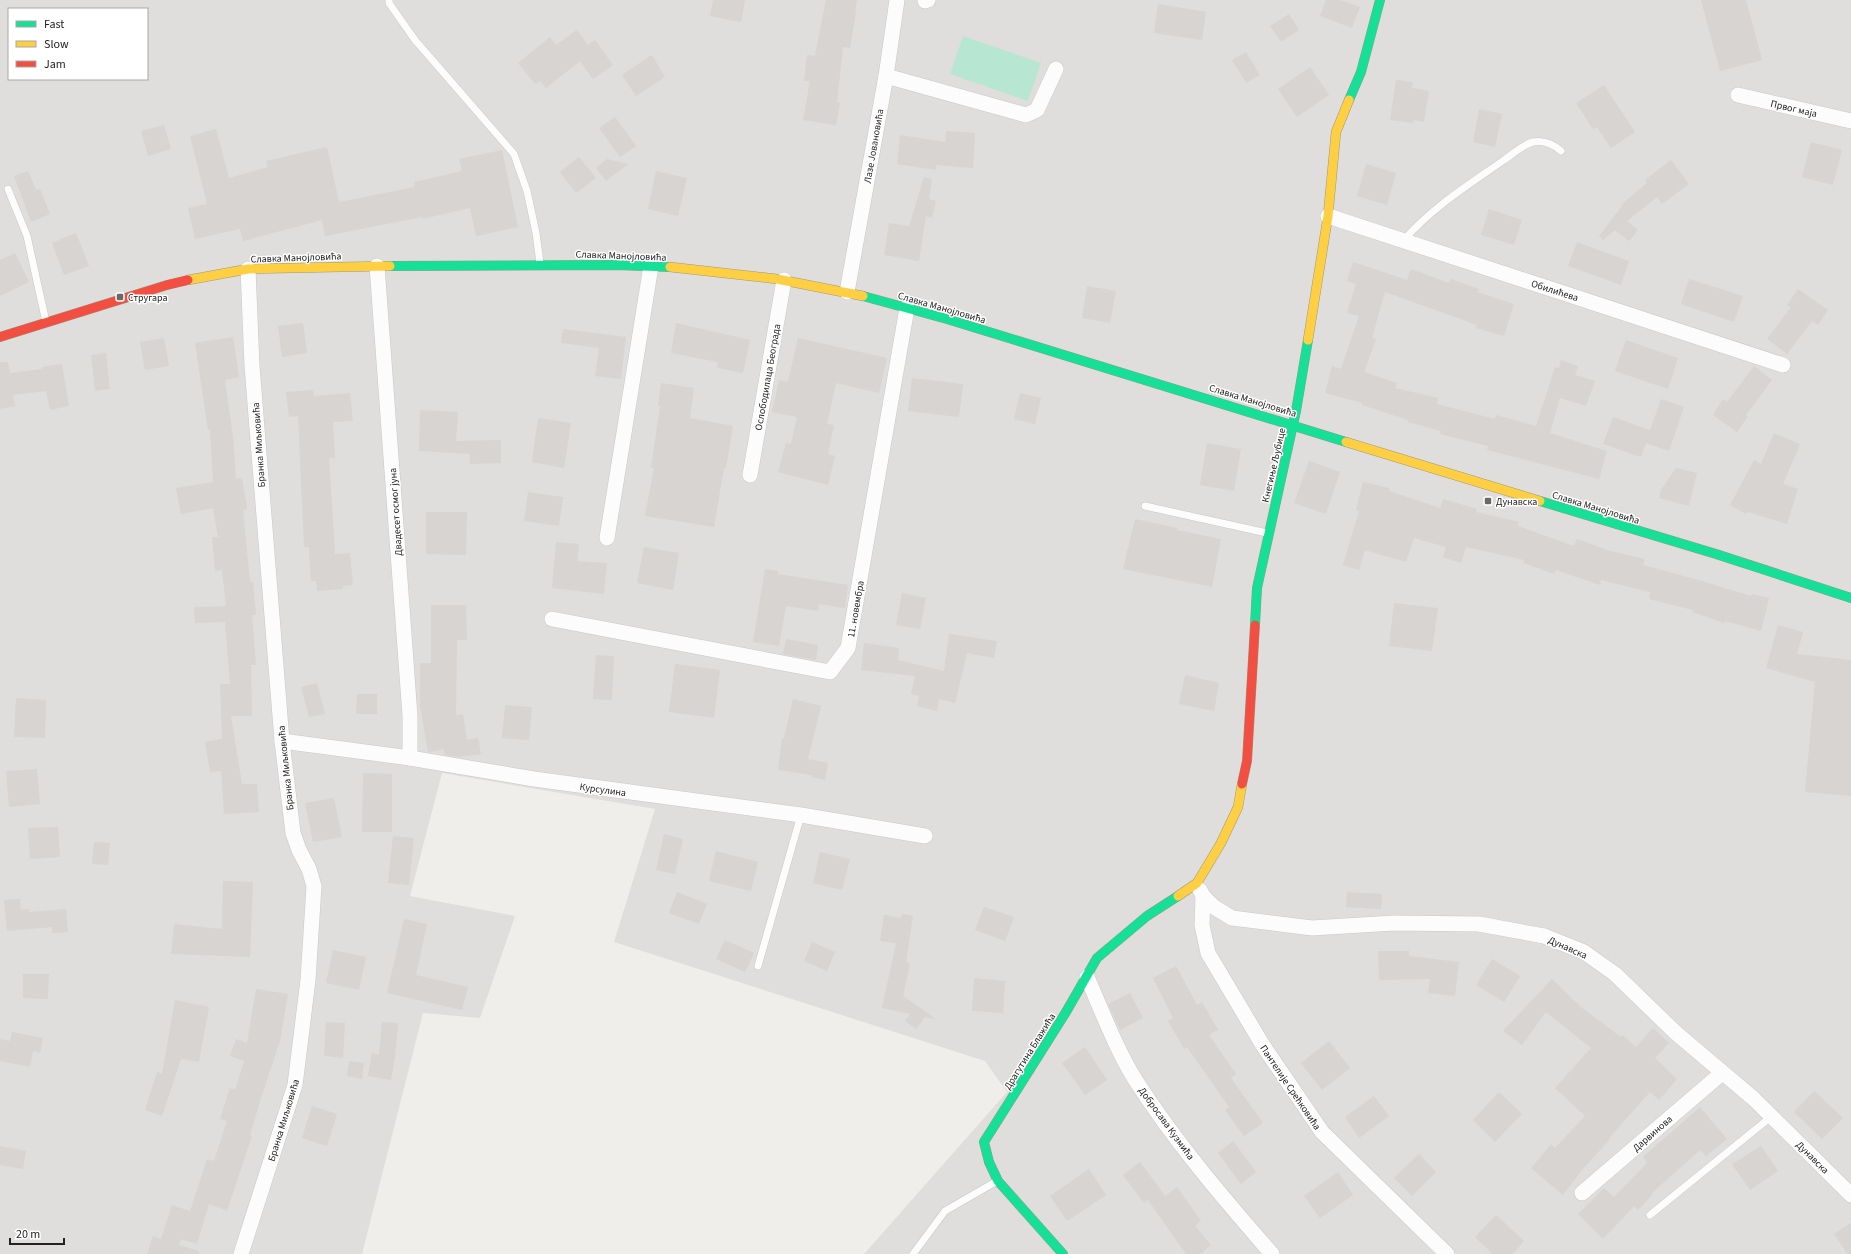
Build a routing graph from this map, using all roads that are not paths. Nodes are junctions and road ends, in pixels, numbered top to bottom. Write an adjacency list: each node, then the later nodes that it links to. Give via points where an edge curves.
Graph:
1 (389, 0): 12 (lane, via 415,40 514,154 527,191)
2 (897, 0): 5 (street, Лазе Јовановића)
3 (1380, 0): 10 (main road, Кнегиње Љубице, via 1361,72 1336,132)
4 (1056, 68): 5 (street, via 1037,110 1026,115)
5 (886, 76): 17 (street, Лазе Јовановића)
6 (1738, 95): 7 (street, Првог маја)
7 (1851, 121)
8 (1561, 151): 11 (lane, via 1541,141 1527,144 1422,221)
9 (8, 189): 19 (lane, via 27,236)
10 (1328, 216): 11 (street, Обилићева); 22 (main road, Кнегиње Љубице)
11 (1403, 241): 21 (street, Обилићева)
12 (540, 265): 13 (main road, Славка Манојловића); 14 (main road, Славка Манојловића)
13 (378, 266): 15 (main road, Славка Манојловића); 30 (street, Двадесет осмог јуна, via 410,716)
14 (651, 266): 16 (main road, Славка Манојловића); 26 (street)
15 (248, 269): 19 (main road, Славка Манојловића, via 167,285); 29 (street, Бранка Миљковића, via 252,366)
16 (784, 280): 17 (main road, Славка Манојловића); 23 (street, Ослободилаца Београда)
17 (847, 292): 18 (main road, Славка Манојловића)
18 (907, 308): 22 (main road, Славка Манојловића); 28 (street, 11. новембра, via 848,648 830,672)
19 (46, 322): 20 (main road, Славка Манојловића)
20 (0, 336)
21 (1782, 365)
22 (1294, 425): 25 (main road, Кнегиње Љубице); 27 (main road, Славка Манојловића)
23 (750, 474)
24 (1145, 506): 25 (lane)
25 (1269, 534): 33 (main road, Кнегиње Љубице, via 1257,588 1247,761 1238,807)
26 (607, 538)
27 (1851, 598)
28 (552, 619)
29 (282, 741): 30 (street, Курсулина); 42 (street, Бранка Миљковића, via 292,833 314,886 308,980 295,1085)
30 (410, 758): 31 (street, Курсулина, via 534,779)
31 (801, 815): 32 (street, Курсулина); 34 (lane)
32 (925, 836)
33 (1200, 890): 35 (main road, Драгутина Блажића, via 1147,916 1097,958); 36 (street, Дунавска, via 1214,907 1232,918 1312,928 1394,923 1479,924 1544,936 1584,952 1615,974); 46 (street, Пантелије Срећковића, via 1202,925 1208,953 1262,1044 1322,1132)
34 (758, 966)
35 (1086, 977): 38 (main road, Драгутина Блажића, via 984,1142 989,1162); 45 (street, Добросава Кузмића, via 1136,1080 1229,1206)
36 (1722, 1073): 37 (street, Дунавска); 39 (street, Дарвинова)
37 (1772, 1116): 40 (street, Дунавска); 41 (lane)
38 (998, 1181): 43 (lane, via 945,1211); 44 (main road, Драгутина Блажића)
39 (1582, 1193)
40 (1851, 1195)
41 (1650, 1215)
42 (241, 1254)
43 (913, 1254)
44 (1063, 1254)
45 (1272, 1254)
46 (1447, 1254)

